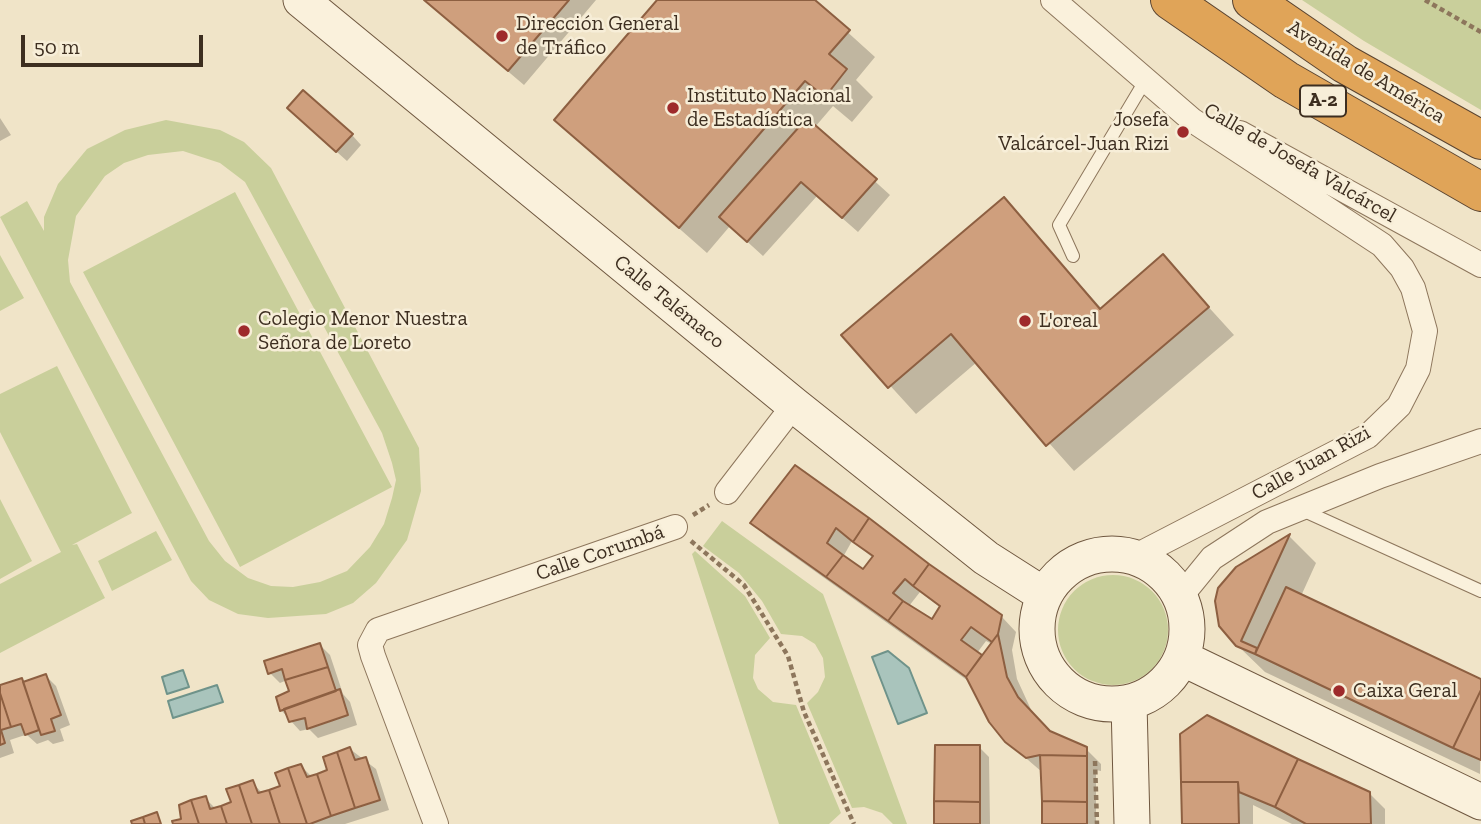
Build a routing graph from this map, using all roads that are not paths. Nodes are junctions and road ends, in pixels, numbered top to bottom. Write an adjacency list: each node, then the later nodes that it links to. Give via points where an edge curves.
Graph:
1 (301, 0): 12 (street, Calle Telémaco)
2 (1053, 0): 5 (street, Calle de Josefa Valcárcel)
3 (1170, 0): 8 (highway, A-2, via 1286,80)
4 (1252, 0): 7 (highway, Avenida de América / A-2, via 1345,64)
5 (1088, 31): 6 (street, Calle de Josefa Valcárcel); 11 (street, Calle de Josefa Valcárcel, via 1241,134)
6 (1145, 81): 9 (street, Calle de Josefa Valcárcel, via 1192,120); 10 (lane, via 1059,225)
7 (1481, 140)
8 (1481, 192)
9 (1382, 245): 17 (street, Calle Juan Rizi, via 1413,288 1425,331 1418,369 1399,406 1368,436)
10 (1073, 256)
11 (1481, 265)
12 (794, 405): 14 (street); 19 (street, Calle Telémaco, via 986,558)
13 (1481, 442): 15 (street, Calle Juan Rizi, via 1380,475)
14 (727, 492)
15 (1299, 509): 18 (lane); 20 (street, Calle Juan Rizi, via 1235,541 1212,558)
16 (675, 527): 24 (street, Calle Corumbá, via 379,630 370,645)
17 (1134, 557): 19 (street, via 1113,553 1082,560 1056,578); 20 (street, via 1166,575)
18 (1481, 591)
19 (1044, 595): 22 (street, via 1037,643 1046,666 1061,685 1081,698 1104,705)
20 (1181, 596): 21 (street, via 1188,635)
21 (1182, 658): 22 (street, via 1170,679); 23 (street)
22 (1129, 704): 25 (street)
23 (1481, 802)
24 (436, 824)
25 (1132, 824)

